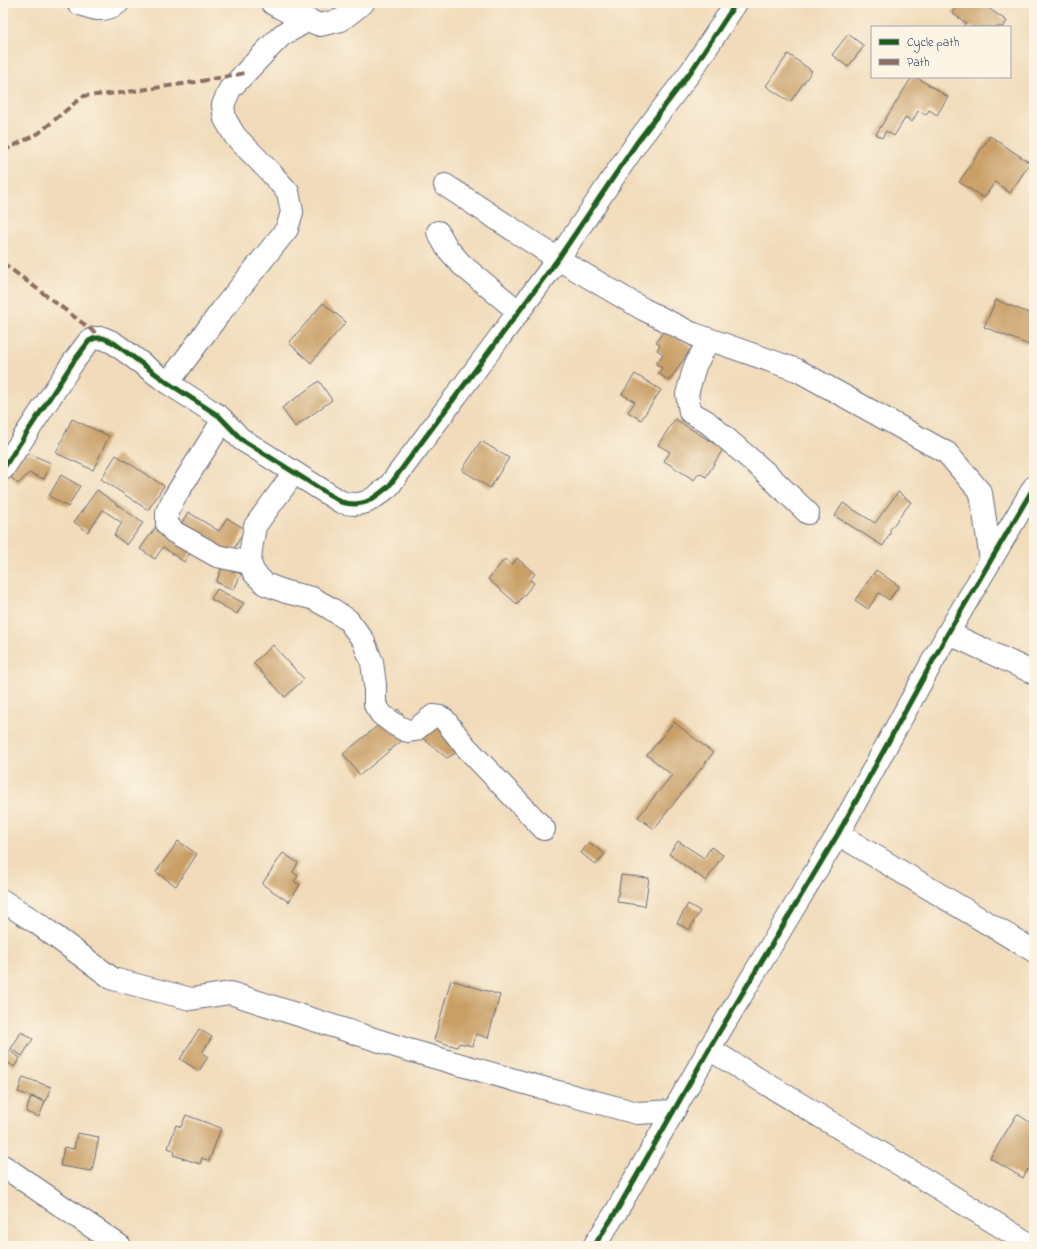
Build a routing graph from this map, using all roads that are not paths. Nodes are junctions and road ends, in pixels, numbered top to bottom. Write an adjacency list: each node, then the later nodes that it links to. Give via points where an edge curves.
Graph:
1 (78, 3): 2 (street, via 94,10 111,8)
2 (118, 3)
3 (272, 3): 6 (street)
4 (363, 3): 6 (street, via 341,20 320,25)
5 (736, 3): 9 (street, via 692,70 638,142)
6 (309, 20): 12 (street, via 282,35 270,46 230,89 223,105 225,119 235,136 288,192 292,212 287,229)
7 (445, 184): 9 (street)
8 (438, 232): 10 (street, via 462,266)
9 (558, 259): 10 (street); 11 (street, via 643,309)
10 (519, 312): 15 (street, via 389,486 378,496 358,505 341,502)
11 (694, 334): 17 (street, via 703,339 706,345 695,366 686,394 690,412 706,421); 18 (street, via 797,370 947,453 981,493)
12 (168, 383): 13 (street); 14 (street, via 114,343 103,338 94,338 74,361)
13 (223, 420): 15 (street, via 240,439); 19 (street, via 174,498 167,512 167,524 174,532 217,556)
14 (3, 468)
15 (294, 473): 19 (street, via 256,526)
16 (1034, 487): 18 (street)
17 (808, 513)
18 (991, 560): 20 (street)
19 (250, 563): 22 (street, via 254,573 265,584 312,598 348,620 363,640 372,662 375,705 381,714 409,731 415,730 433,716 444,719 466,747)
20 (948, 633): 21 (street); 23 (street)
21 (1034, 673)
22 (544, 829)
23 (838, 834): 25 (street); 26 (street)
24 (3, 901): 27 (street, via 112,979 191,999 230,993 405,1049 539,1087 637,1113)
25 (1034, 951)
26 (709, 1049): 27 (street); 31 (street)
27 (674, 1111): 30 (street)
28 (3, 1166): 29 (street)
29 (120, 1246)
30 (594, 1246)
31 (1032, 1246)

